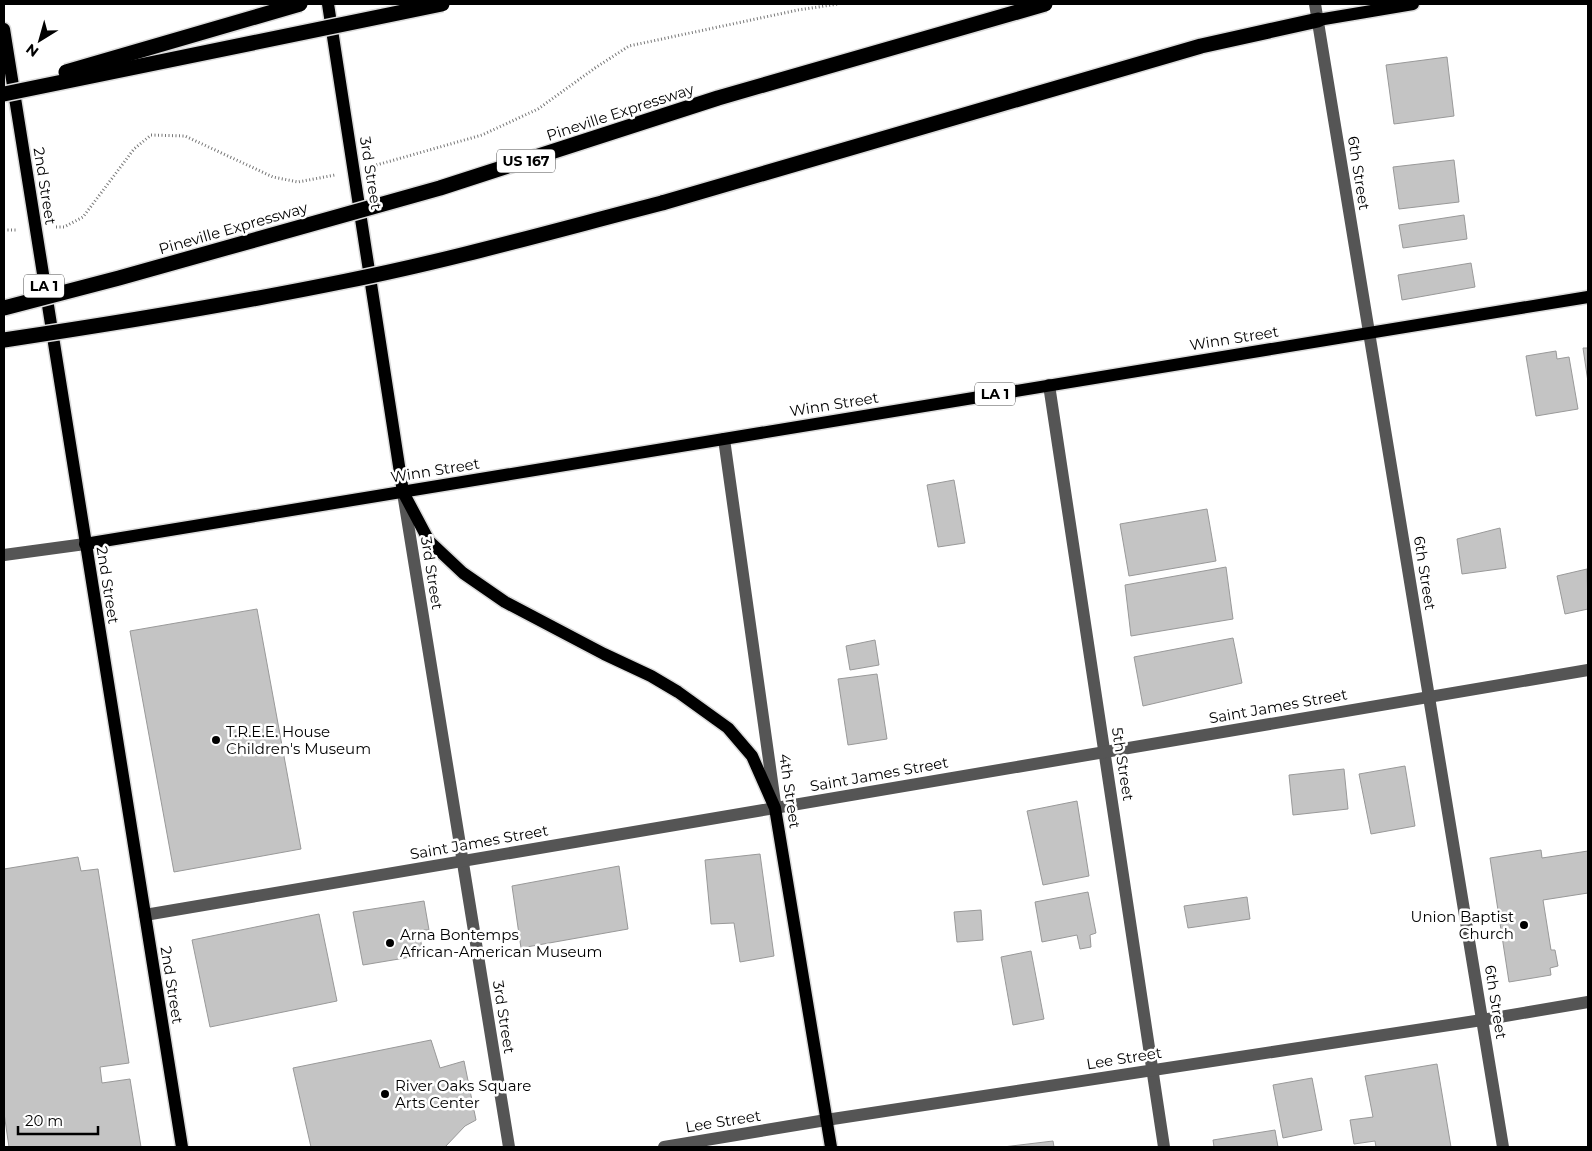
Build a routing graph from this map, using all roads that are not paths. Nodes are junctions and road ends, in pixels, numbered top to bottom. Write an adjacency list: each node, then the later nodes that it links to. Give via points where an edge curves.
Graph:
1 (300, 4): 9 (highway, bridge)
2 (328, 4): 16 (main road, 3rd Street)
3 (442, 4): 9 (highway, bridge)
4 (1045, 4): 11 (highway, Pineville Expressway / US 167, bridge, via 718,98 440,188)
5 (1315, 4): 7 (street, 6th Street)
6 (1412, 4): 7 (main road)
7 (1318, 20): 12 (street, 6th Street); 13 (highway, bridge, via 1201,46 662,203 485,249 347,281 128,322)
8 (4, 29): 17 (main road, 2nd Street / LA 1)
9 (4, 92)
10 (1588, 296): 12 (main road, Winn Street / LA 1)
11 (4, 308)
12 (1369, 333): 14 (main road, Winn Street / LA 1); 20 (street, 6th Street)
13 (4, 340)
14 (1049, 385): 15 (main road, Winn Street / LA 1); 21 (street, 5th Street)
15 (724, 439): 16 (main road, Winn Street / LA 1); 22 (street, 4th Street)
16 (403, 492): 17 (main road, Winn Street / LA 1); 22 (main road, via 429,541 463,573 505,602 651,676 728,728 752,756); 23 (street, 3rd Street)
17 (85, 544): 18 (street); 24 (main road, 2nd Street)
18 (4, 555)
19 (1588, 670): 20 (street, Saint James Street)
20 (1429, 697): 21 (street, Saint James Street); 26 (street, 6th Street)
21 (1105, 752): 22 (street, Saint James Street); 27 (street, 5th Street)
22 (775, 808): 23 (street, Saint James Street); 28 (main road, 4th Street)
23 (462, 861): 24 (street, Saint James Street); 30 (street, 3rd Street)
24 (145, 915): 29 (main road, 2nd Street)
25 (1588, 1002): 26 (street, Lee Street)
26 (1482, 1020): 27 (street, Lee Street); 34 (street, 6th Street)
27 (1152, 1070): 28 (street, Lee Street); 33 (street, 5th Street)
28 (826, 1120): 31 (street, Lee Street); 32 (main road, 4th Street)
29 (182, 1147)
30 (509, 1147)
31 (664, 1147)
32 (831, 1147)
33 (1164, 1147)
34 (1503, 1147)

